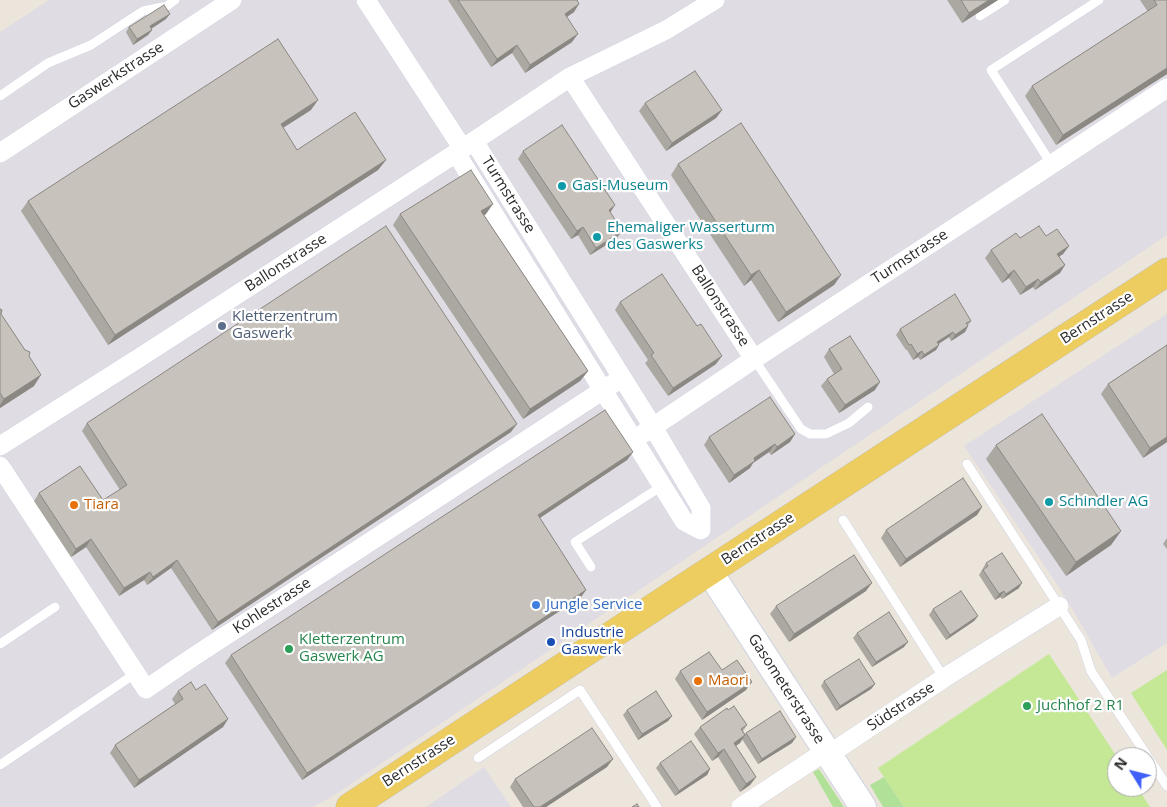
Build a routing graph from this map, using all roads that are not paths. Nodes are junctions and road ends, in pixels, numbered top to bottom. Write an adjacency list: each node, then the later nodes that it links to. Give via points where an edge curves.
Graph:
1 (175, 0): 10 (lane, via 167,6 143,11 91,46 48,63)
2 (232, 0): 12 (street, Gaswerkstrasse)
3 (366, 0): 11 (street, Turmstrasse)
4 (715, 0): 8 (street, Ballonstrasse, via 666,30)
5 (1005, 0): 7 (lane)
6 (1099, 0): 13 (lane, via 991,70)
7 (980, 16)
8 (570, 78): 11 (street, Ballonstrasse); 15 (street, Ballonstrasse)
9 (1167, 88): 13 (street, Turmstrasse)
10 (0, 96)
11 (464, 148): 16 (street, Turmstrasse); 17 (street, Turmstrasse); 21 (street, Ballonstrasse)
12 (0, 152)
13 (1052, 165): 15 (street, Turmstrasse)
14 (1167, 272): 27 (main road, Bernstrasse)
15 (754, 359): 18 (lane, via 801,429 810,434 826,434 849,423); 19 (street, Turmstrasse)
16 (622, 378): 17 (street, Kohlestrasse); 19 (street, Turmstrasse)
17 (604, 389): 20 (street, Turmstrasse); 31 (street, Kohlestrasse, via 146,689)
18 (868, 407)
19 (653, 427): 20 (street, Turmstrasse); 24 (street, Turmstrasse, via 701,508 701,530 684,521)
20 (634, 440): 24 (street, Turmstrasse)
21 (0, 446)
22 (967, 464): 28 (lane)
23 (0, 466): 31 (street, Kohlestrasse)
24 (662, 486): 26 (lane, via 574,542)
25 (843, 520): 32 (lane)
26 (591, 567)
27 (709, 571): 33 (street, Gasometerstrasse); 37 (main road, Bernstrasse)
28 (1059, 606): 32 (street, Südstrasse); 36 (lane, via 1080,640 1091,671)
29 (54, 607): 30 (lane)
30 (0, 644)
31 (136, 673): 35 (lane)
32 (944, 678): 33 (street, Südstrasse)
33 (828, 752): 39 (street, Südstrasse); 40 (street, Gasometerstrasse)
34 (478, 758): 38 (lane, via 580,690)
35 (0, 765)
36 (1167, 786)
37 (350, 807)
38 (657, 807)
39 (742, 807)
40 (863, 807)

